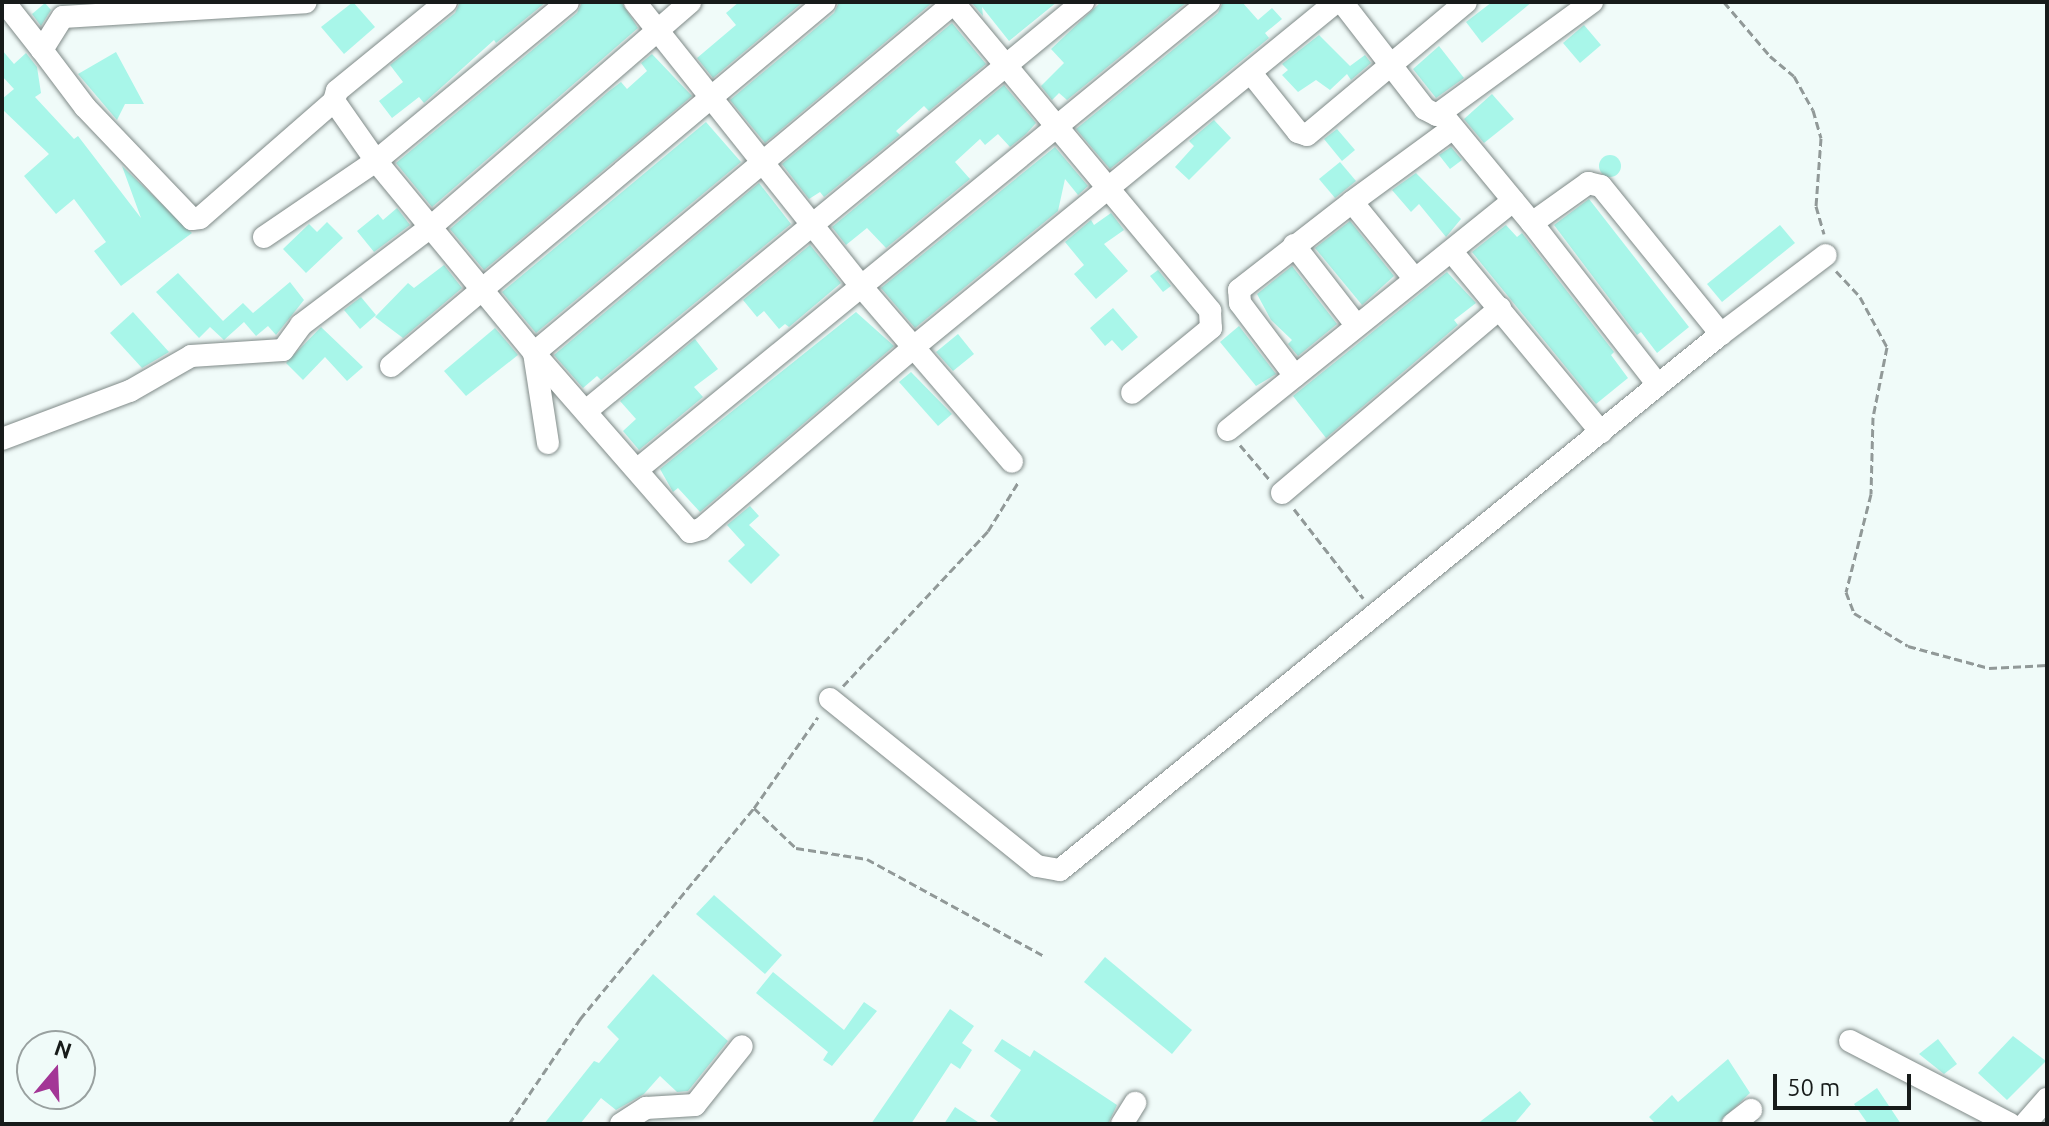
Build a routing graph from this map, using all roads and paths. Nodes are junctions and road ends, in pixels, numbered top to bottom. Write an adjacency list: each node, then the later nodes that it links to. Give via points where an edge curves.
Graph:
1 (306, 2): 16 (street, via 63,17)
2 (446, 2): 21 (street, via 337,91)
3 (568, 2): 25 (street)
4 (635, 2): 15 (street)
5 (690, 2): 15 (street)
6 (825, 2): 20 (street)
7 (954, 2): 17 (street); 24 (street)
8 (1083, 2): 17 (street)
9 (1209, 2): 23 (street)
10 (1339, 2): 18 (street); 19 (street)
11 (1466, 2): 18 (street)
12 (1592, 2): 22 (street)
13 (1724, 2): 35 (path, via 1794,76 1813,110 1821,138 1816,206)
14 (9, 8): 16 (street)
15 (657, 27): 20 (street); 31 (street)
16 (42, 50): 21 (street, via 85,107 192,219 200,218)
17 (1008, 63): 23 (street); 29 (street)
18 (1391, 63): 19 (street, via 1307,135 1298,132); 22 (street, via 1425,109)
19 (1251, 73): 26 (street)
20 (713, 97): 24 (street); 38 (street)
21 (334, 101): 25 (street)
22 (1448, 121): 27 (street); 28 (street)
23 (1056, 122): 26 (street); 37 (street)
24 (764, 159): 29 (street); 43 (street)
25 (376, 161): 31 (street); 32 (street)
26 (1110, 190): 42 (street); 47 (street, via 1212,319 1211,328)
27 (1513, 201): 30 (street); 34 (street)
28 (1352, 202): 33 (street); 36 (street)
29 (814, 223): 37 (street); 48 (street)
30 (1532, 223): 41 (street, via 1594,182); 46 (street)
31 (433, 225): 38 (street); 51 (street, via 301,325 283,350 191,356 130,391)
32 (264, 237)
33 (1294, 245): 40 (street); 45 (street, via 1244,281 1238,295)
34 (1452, 252): 36 (street); 39 (street)
35 (1826, 255): 41 (street); 57 (path, via 1860,297 1887,347 1873,417 1871,494 1846,592 1854,613 1908,646 1989,668)
36 (1414, 278): 40 (street)
37 (860, 285): 42 (street); 54 (street)
38 (481, 288): 43 (street); 44 (street)
39 (1500, 308): 50 (street); 55 (street)
40 (1356, 325): 45 (street)
41 (1721, 334): 46 (street)
42 (915, 346): 53 (street); 54 (street, via 697,532 686,530)
43 (534, 353): 48 (street); 52 (street)
44 (391, 366)
45 (1295, 376): 49 (street)
46 (1658, 385): 50 (street)
47 (1132, 393)
48 (586, 411): 54 (street)
49 (1228, 430): 55 (path)
50 (1601, 432): 56 (street)
51 (2, 439)
52 (548, 443)
53 (1016, 468): 58 (path, via 1018,488 988,531)
54 (638, 469)
55 (1282, 493): 56 (path)
56 (1375, 615): 58 (street, via 1060,870 1037,866)
57 (2047, 665)
58 (830, 699): 59 (path)
59 (754, 808): 60 (path, via 796,848 867,859); 65 (path, via 605,986)
60 (1044, 956)
61 (1850, 1041): 68 (street)
62 (742, 1046): 66 (street, via 695,1105 646,1108)
63 (2047, 1099): 69 (street)
64 (1135, 1103): 67 (street)
65 (509, 1124)
66 (621, 1124)
67 (1122, 1124)
68 (2010, 1124)
69 (2025, 1124)

